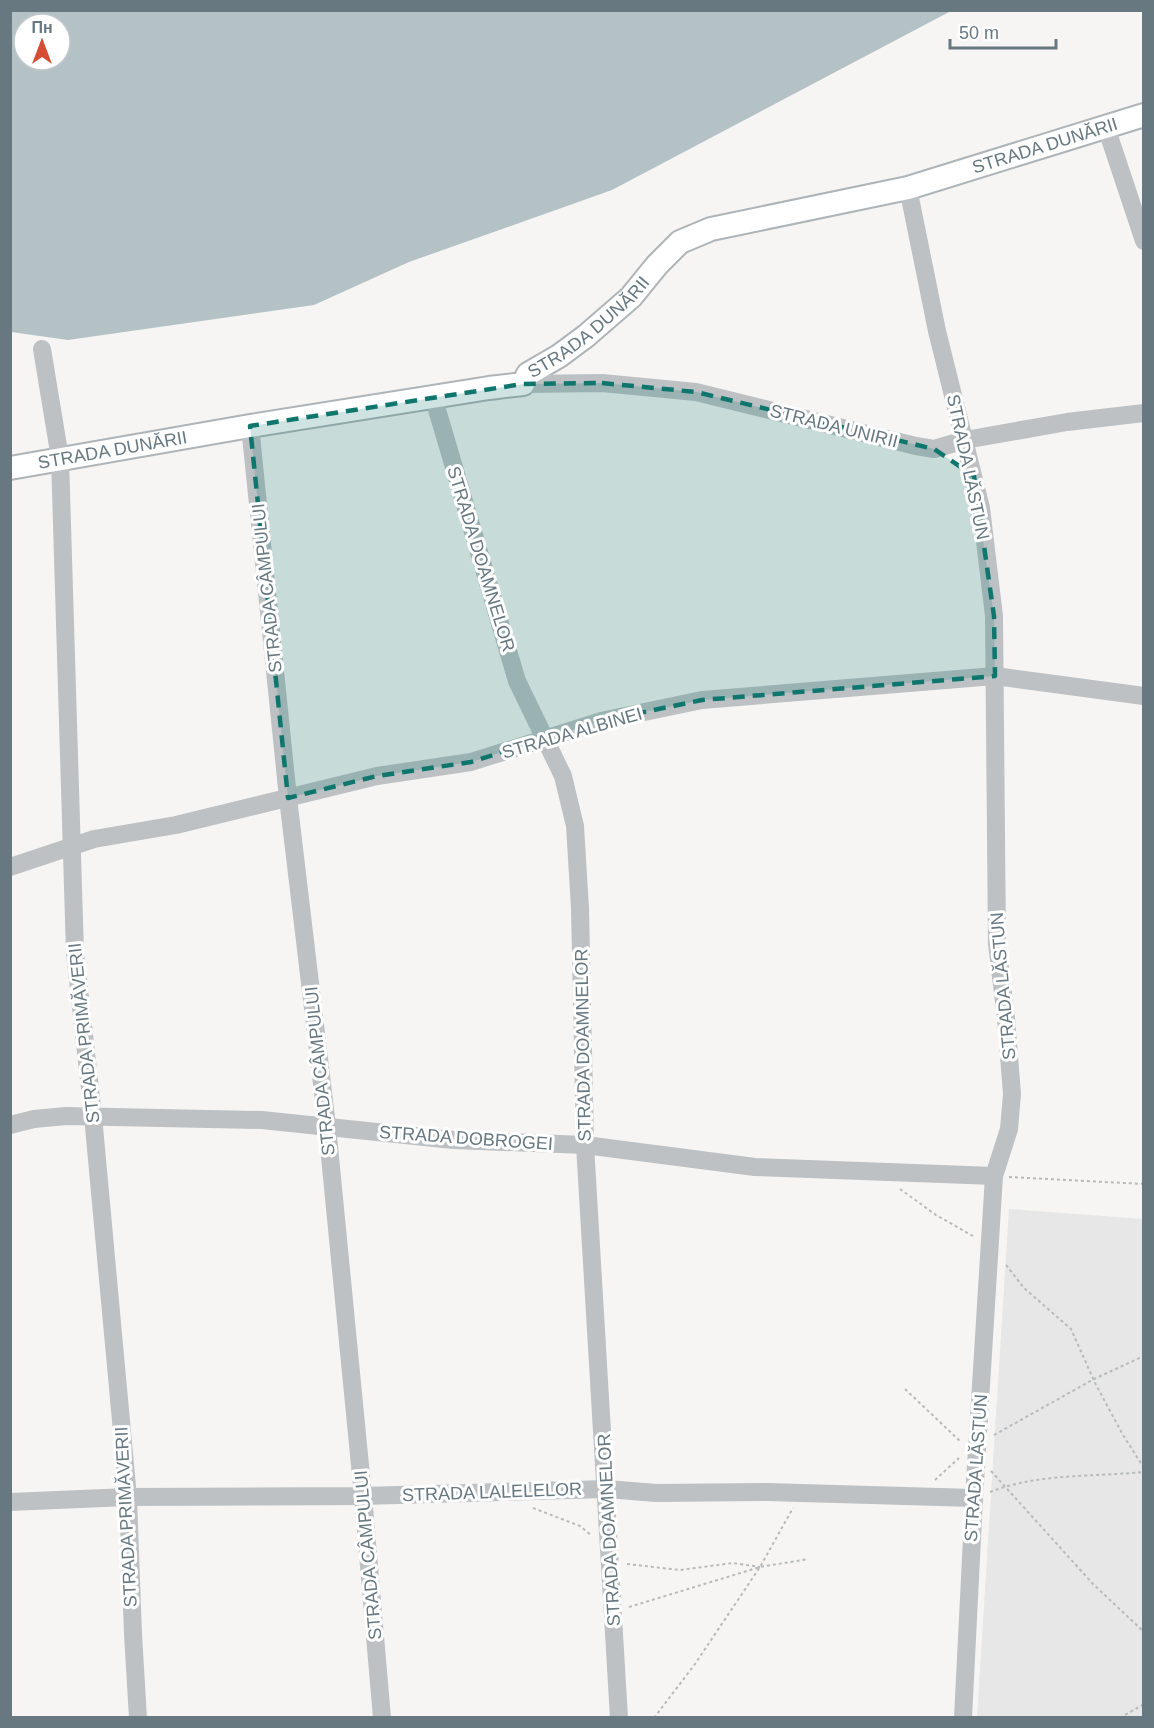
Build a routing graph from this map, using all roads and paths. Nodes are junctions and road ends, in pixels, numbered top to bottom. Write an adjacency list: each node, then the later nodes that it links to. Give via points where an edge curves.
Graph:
1 (1143, 115): 2 (main road, STRADA DUNĂRII)
2 (1106, 126): 3 (main road, STRADA DUNĂRII); 4 (street)
3 (908, 188): 6 (main road, STRADA DUNĂRII, via 711,229 680,242 631,297 586,336 528,374); 10 (street, STRADA LĂSTUN, via 937,331)
4 (1143, 242)
5 (42, 349): 12 (street, STRADA PRIMĂVERII)
6 (523, 384): 7 (main road, STRADA DUNĂRII); 11 (street, STRADA UNIRII, via 602,382 696,392)
7 (432, 396): 9 (main road, STRADA DUNĂRII); 17 (street, STRADA DOAMNELOR, via 517,681)
8 (1143, 413): 10 (street, STRADA UNIRII)
9 (250, 426): 12 (main road, STRADA DUNĂRII); 18 (street, STRADA CÂMPULUI)
10 (965, 440): 11 (street, STRADA UNIRII); 14 (street, STRADA LĂSTUN)
11 (934, 448): 14 (street)
12 (60, 458): 13 (main road, STRADA DUNĂRII); 19 (street, STRADA PRIMĂVERII)
13 (10, 468)
14 (974, 476): 15 (street, STRADA LĂSTUN, via 994,616)
15 (995, 676): 16 (street, STRADA ALBINEI); 17 (street, STRADA ALBINEI, via 702,700 601,721); 26 (street, STRADA LĂSTUN, via 997,944 1012,1094 1009,1129)
16 (1143, 696)
17 (546, 740): 18 (street, STRADA ALBINEI, via 471,762 377,776); 24 (street, STRADA DOAMNELOR, via 563,776 575,826)
18 (288, 798): 19 (street, STRADA ALBINEI); 23 (street, STRADA CÂMPULUI)
19 (71, 847): 20 (street, STRADA ALBINEI); 21 (street, STRADA PRIMĂVERII, via 75,953)
20 (10, 867)
21 (93, 1116): 22 (street, STRADA DOBROGEI, via 34,1119); 23 (street, STRADA DOBROGEI, via 262,1120); 38 (street, STRADA PRIMĂVERII)
22 (10, 1125)
23 (327, 1126): 24 (street, STRADA DOBROGEI, via 453,1140); 37 (street, STRADA CÂMPULUI)
24 (585, 1145): 25 (street, STRADA DOBROGEI, via 755,1167); 35 (street, STRADA DOAMNELOR)
25 (878, 1173): 26 (street, STRADA DOBROGEI); 28 (path, via 936,1215)
26 (994, 1176): 27 (path); 28 (street, STRADA LĂSTUN)
27 (1143, 1184)
28 (990, 1245): 30 (path, via 1024,1288 1071,1329); 32 (street, STRADA LĂSTUN)
29 (1143, 1356): 30 (path)
30 (1094, 1379): 32 (path); 33 (path)
31 (905, 1389): 32 (path)
32 (974, 1450): 34 (path); 39 (path, via 938,1476); 40 (street, STRADA LĂSTUN)
33 (1143, 1470): 34 (path, via 1057,1477)
34 (1006, 1486): 40 (path); 45 (path, via 1093,1584)
35 (607, 1489): 36 (street, STRADA LALELELOR); 37 (street, STRADA LALELELOR); 44 (street, STRADA DOAMNELOR)
36 (801, 1493): 39 (street, STRADA LALELELOR); 43 (path)
37 (363, 1496): 38 (street, STRADA LALELELOR); 48 (street, STRADA CÂMPULUI)
38 (128, 1497): 41 (street, STRADA LALELELOR); 47 (street, STRADA PRIMĂVERII)
39 (921, 1497): 40 (street, STRADA LALELELOR)
40 (974, 1498): 51 (street, STRADA LĂSTUN)
41 (10, 1502)
42 (808, 1559): 43 (path)
43 (760, 1568): 44 (path); 50 (path)
44 (614, 1611): 49 (street, STRADA DOAMNELOR)
45 (1143, 1632)
46 (1143, 1704): 52 (path)
47 (138, 1718)
48 (382, 1718)
49 (619, 1718)
50 (654, 1718)
51 (963, 1718)
52 (1120, 1718)

